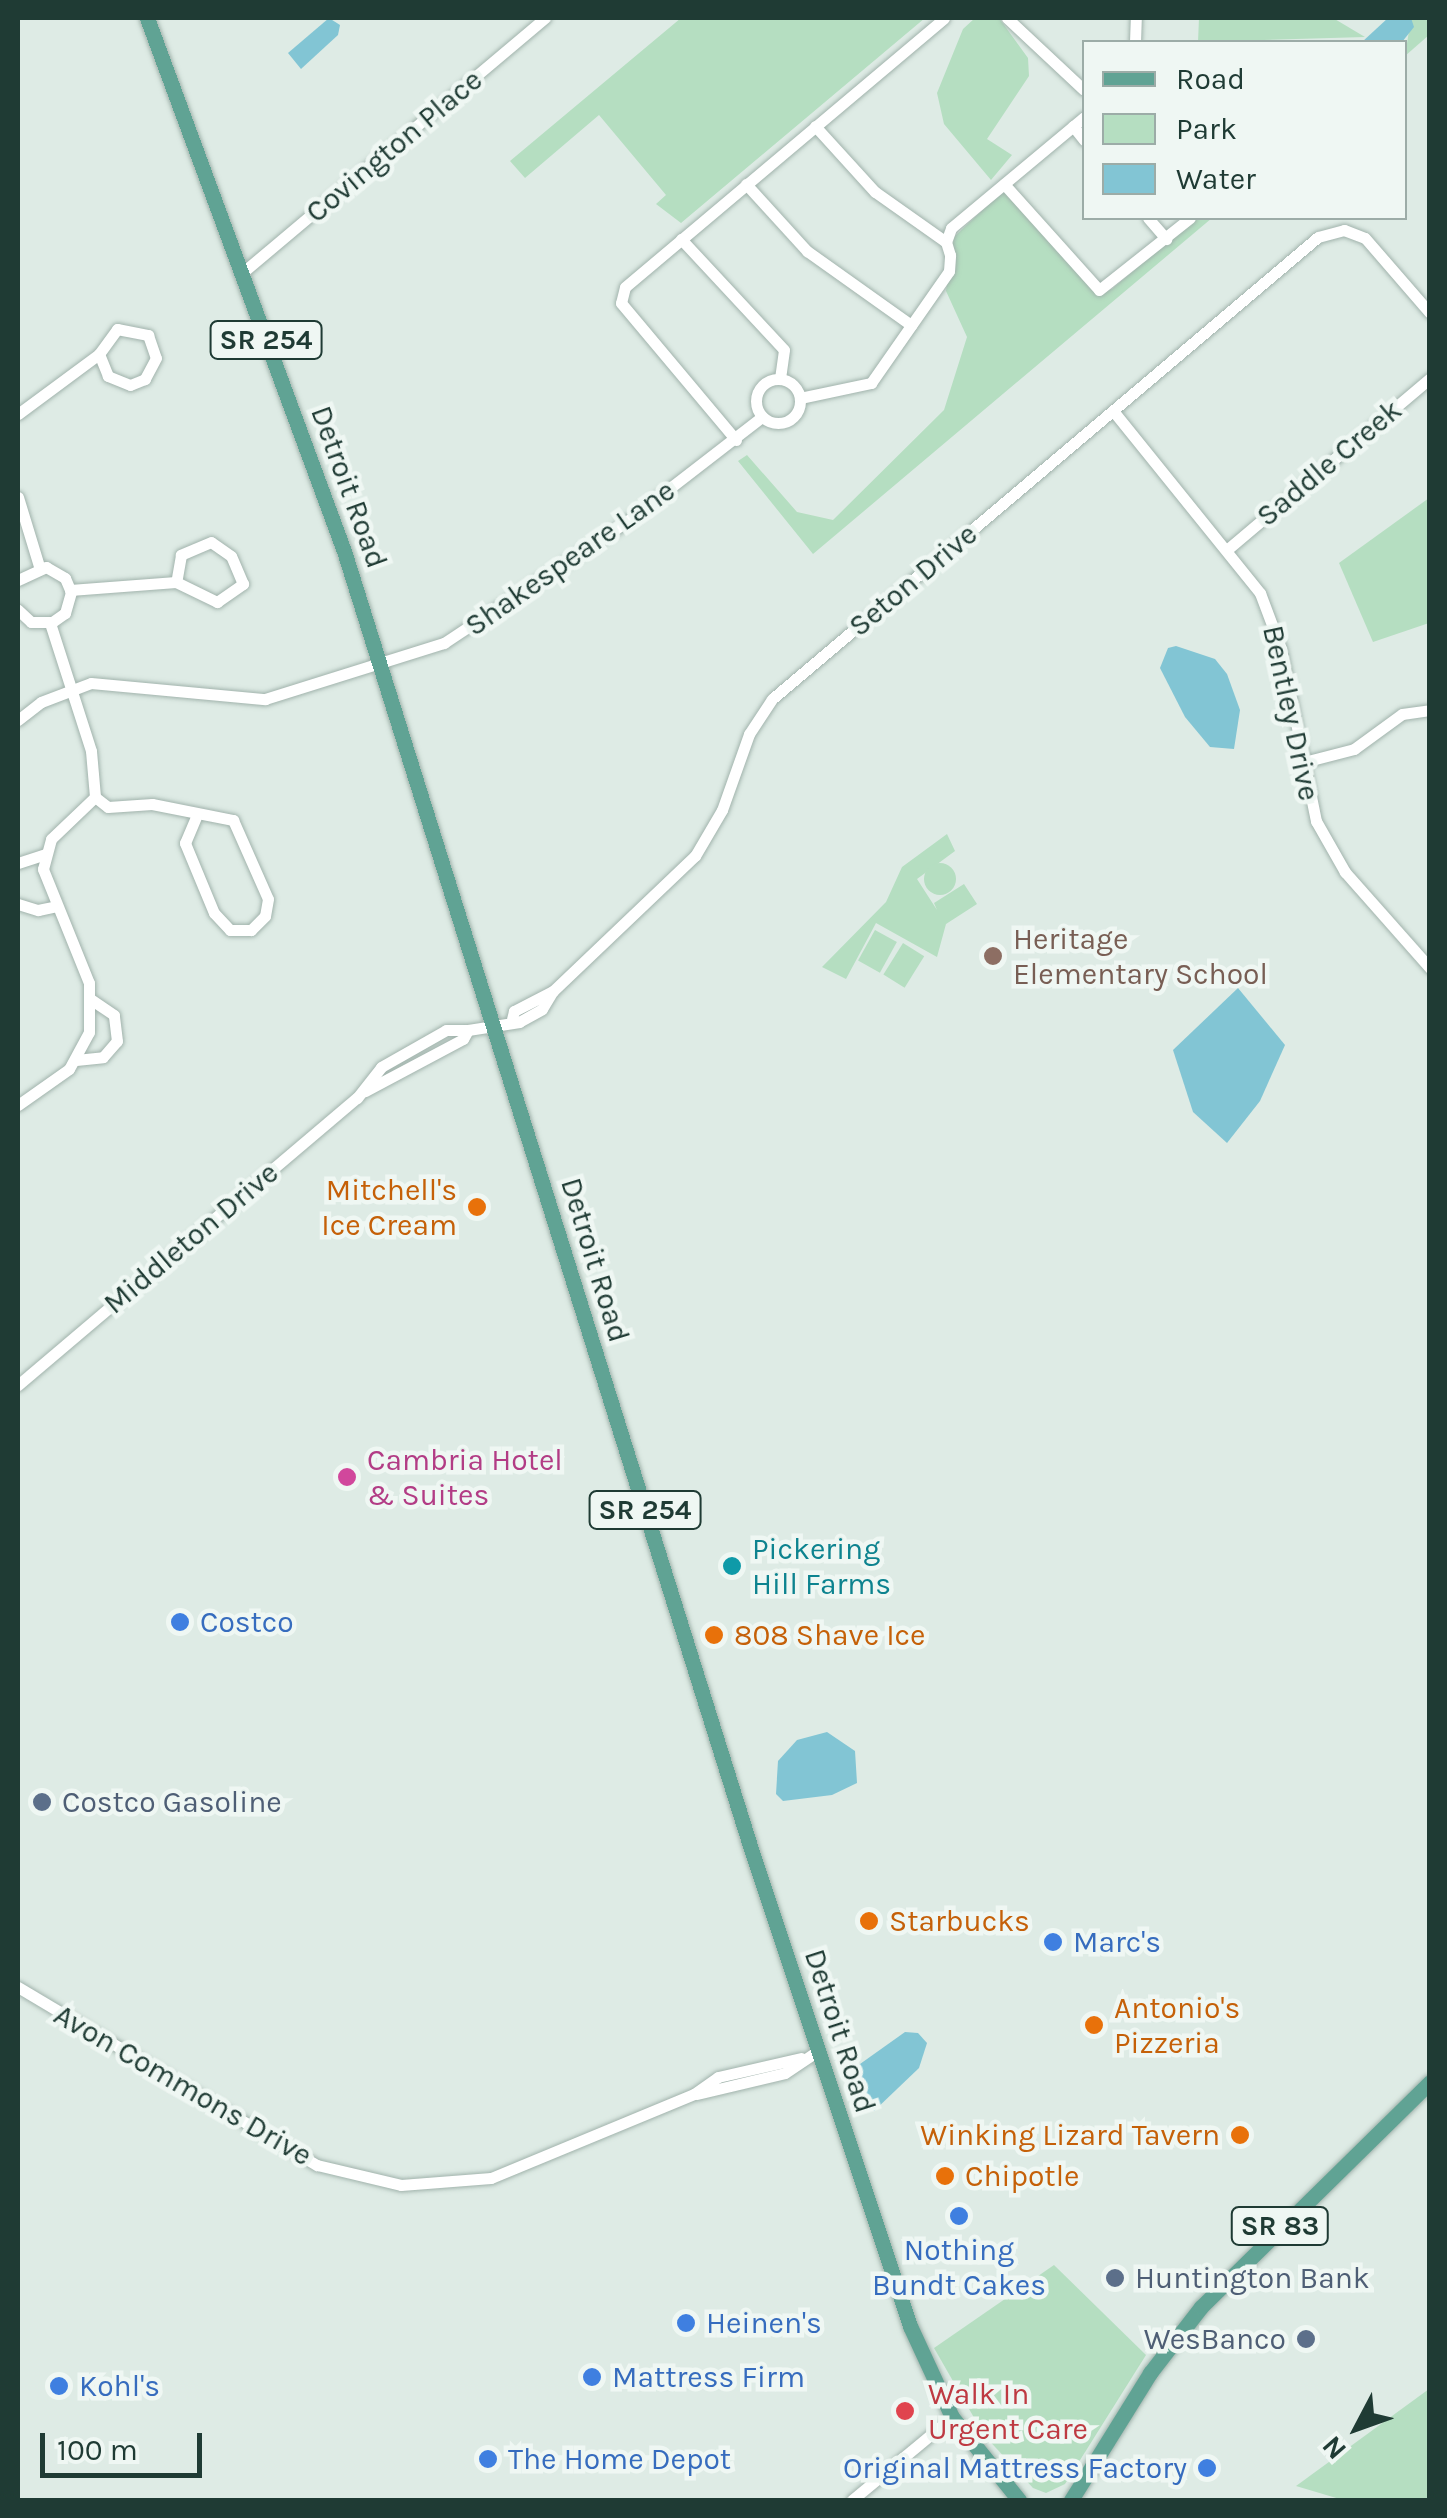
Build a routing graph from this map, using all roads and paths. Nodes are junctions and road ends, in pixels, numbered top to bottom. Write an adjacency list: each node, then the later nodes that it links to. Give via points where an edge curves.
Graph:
1 (545, 18): 17 (street, Covington Place)
2 (944, 18): 7 (street)
3 (1007, 18): 5 (street)
4 (151, 19): 17 (main road, Detroit Road / SR 254)
5 (1082, 88)
6 (1082, 119): 8 (street)
7 (815, 126): 10 (street); 16 (street, via 876,192)
8 (1073, 126): 9 (street); 11 (street)
9 (1082, 137)
10 (746, 184): 15 (street); 19 (street, via 807,251)
11 (1004, 184): 14 (street, via 1099,290); 16 (street, via 951,228)
12 (1150, 220): 14 (street)
13 (1188, 220): 14 (street)
14 (1166, 239)
15 (681, 240): 22 (street, via 784,350); 27 (street, via 625,287 620,303)
16 (946, 242): 19 (street, via 949,271)
17 (242, 273): 36 (main road, Detroit Road / SR 254)
18 (1430, 314): 24 (street, Seton Drive, via 1365,238 1344,230 1318,237)
19 (912, 325): 23 (street, via 871,383)
20 (99, 354): 20 (street, via 108,376 130,384 145,379 156,358 148,336 125,327 110,333); 25 (street)
21 (1430, 378): 29 (street, Saddle Creek)
22 (780, 379): 23 (street); 26 (street, Shakespeare Lane, via 757,392)
23 (800, 398): 26 (street, Shakespeare Lane, via 788,420)
24 (1114, 412): 29 (street, Bentley Drive); 49 (street, Seton Drive, via 772,699 749,734 722,810 696,856 582,957 542,1009)
25 (18, 414)
26 (762, 416): 27 (street, Shakespeare Lane)
27 (736, 440): 36 (street, Shakespeare Lane, via 492,616 444,643)
28 (18, 497): 30 (street)
29 (1229, 548): 40 (street, Bentley Drive, via 1270,613)
30 (39, 566): 31 (street); 33 (street, via 60,572)
31 (18, 580)
32 (176, 582): 32 (street, via 218,602 243,584 231,556 212,542 181,556); 33 (street)
33 (70, 590): 35 (street, via 65,613)
34 (18, 610): 35 (street, via 31,622)
35 (50, 623): 37 (street)
36 (378, 664): 37 (street, Shakespeare Lane, via 264,699 115,683); 49 (main road, Detroit Road / SR 254)
37 (72, 688): 39 (street, Shakespeare Lane); 41 (street, via 94,762)
38 (1430, 710): 40 (street, via 1402,714 1354,750)
39 (18, 720)
40 (1300, 763): 47 (street, Bentley Drive, via 1310,808 1331,850)
41 (95, 797): 42 (street, via 103,806 152,804); 43 (street, via 57,831)
42 (196, 817): 42 (street, via 216,813 233,820 257,864 268,908 250,930 230,930 214,913 185,843)
43 (46, 854): 44 (street); 46 (street)
44 (18, 862)
45 (18, 904): 46 (street)
46 (57, 906): 48 (street)
47 (1430, 968)
48 (92, 1000): 50 (street); 50 (street, via 114,1015 117,1041 103,1057)
49 (492, 1022): 52 (street, Middleton Drive, via 365,1090); 54 (main road, Detroit Road / SR 254)
50 (76, 1060): 51 (street)
51 (18, 1106)
52 (18, 1385)
53 (18, 1987): 54 (street, Avon Commons Drive, via 281,2146 372,2182 436,2186 491,2178 694,2094 718,2077)
54 (818, 2052): 56 (main road, Detroit Road / SR 254, via 910,2326)
55 (1430, 2082): 59 (main road, SR 83, via 1201,2308 1150,2373)
56 (952, 2417): 57 (street); 58 (main road, Detroit Road / SR 254)
57 (852, 2500)
58 (1020, 2500)
59 (1071, 2500)

